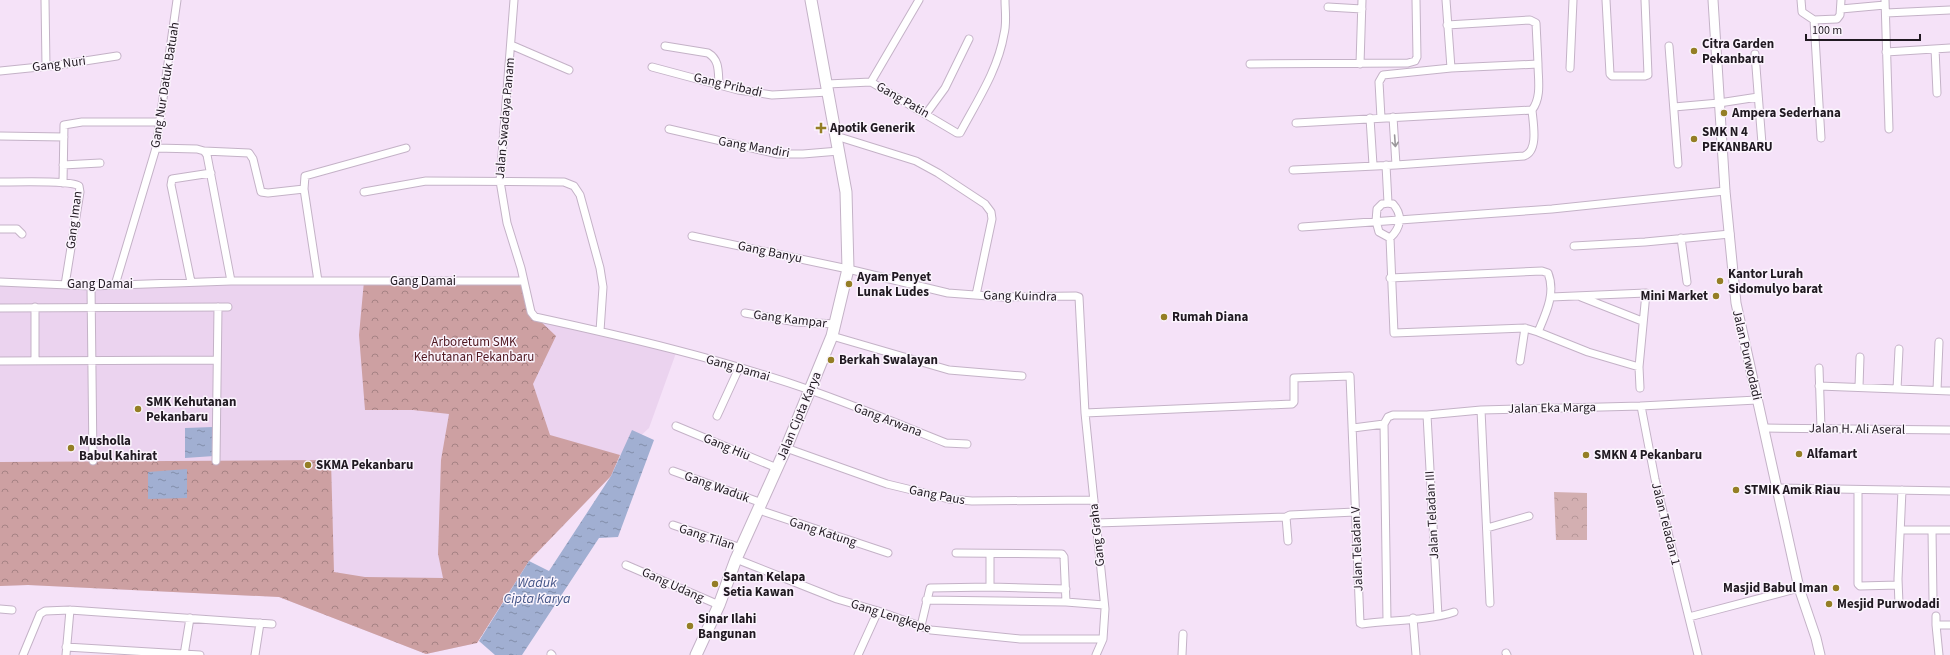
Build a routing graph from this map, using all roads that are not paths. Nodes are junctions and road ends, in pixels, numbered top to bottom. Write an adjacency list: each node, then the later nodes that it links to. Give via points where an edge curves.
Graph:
1 (45, 0): 36 (street)
2 (177, 0): 54 (street, Gang Nur Datuk Batuah)
3 (514, 0): 25 (street, Jalan Swadaya Panam)
4 (811, 0): 44 (main road, Jalan Cipta Karya)
5 (919, 0): 42 (street)
6 (1005, 0): 50 (street, Gang Patin, via 1005,32 1000,55 960,133)
7 (1362, 0): 18 (street)
8 (1416, 0): 34 (street, via 1415,61)
9 (1446, 0): 23 (street)
10 (1573, 0): 39 (street)
11 (1606, 0): 12 (street, via 1610,74 1645,76 1648,75)
12 (1645, 0)
13 (1713, 0): 47 (street, Jalan Purwodadi)
14 (1801, 0): 22 (street, via 1802,12)
15 (1841, 0): 19 (street)
16 (1885, 2): 19 (street); 21 (street)
17 (1328, 7): 18 (street)
18 (1362, 9): 34 (street)
19 (1841, 9): 22 (street, via 1838,19)
20 (1950, 10): 21 (street)
21 (1886, 13): 30 (street)
22 (1814, 20): 61 (street)
23 (1447, 25): 35 (street, via 1530,20 1536,23); 38 (street)
24 (969, 38): 50 (street, via 945,88)
25 (511, 45): 40 (street); 75 (street, Jalan Swadaya Panam)
26 (666, 46): 43 (street, via 708,53 714,57)
27 (1669, 46): 48 (street)
28 (1950, 48): 29 (street)
29 (1936, 49): 30 (street); 45 (street)
30 (1886, 52): 57 (street)
31 (1755, 54): 46 (street)
32 (117, 56): 36 (street, Gang Nuri)
33 (1250, 64): 34 (street)
34 (1360, 64)
35 (1538, 64): 38 (street); 49 (street, via 1539,92 1537,104)
36 (46, 66): 41 (street, Gang Nuri)
37 (652, 68): 43 (street, Gang Pribadi)
38 (1451, 68): 53 (street, via 1383,75 1379,82)
39 (1570, 68)
40 (569, 70)
41 (0, 71)
42 (871, 82): 44 (street, Gang Patin); 50 (street, Gang Patin)
43 (719, 84): 44 (street, Gang Pribadi, via 738,90 772,94)
44 (828, 88): 59 (main road, Jalan Cipta Karya)
45 (1937, 92)
46 (1758, 97): 47 (street); 62 (street)
47 (1719, 103): 48 (street); 79 (street, Jalan Purwodadi)
48 (1674, 107): 68 (street)
49 (1532, 110): 51 (street); 72 (street, via 1533,148 1530,154)
50 (926, 114)
51 (1393, 117): 53 (street); 72 (street, one-way to 72)
52 (1370, 118): 53 (street); 55 (street); 70 (street)
53 (1381, 118)
54 (160, 122): 60 (street, via 82,122 64,125); 63 (street, Gang Nur Datuk Batuah)
55 (1296, 123)
56 (669, 129): 66 (street, Gang Mandiri, via 778,154)
57 (1889, 129)
58 (0, 136): 60 (street)
59 (836, 136): 66 (main road, Jalan Cipta Karya); 103 (street, via 916,161 985,204 991,212 992,219)
60 (64, 137): 69 (street)
61 (1821, 138)
62 (1762, 144)
63 (156, 148): 65 (street); 101 (street, Gang Nur Datuk Batuah)
64 (406, 148): 78 (street, via 310,173 305,176)
65 (204, 151): 74 (street); 78 (street, via 249,153 253,159 261,192)
66 (839, 151): 92 (main road, Jalan Cipta Karya, via 846,192)
67 (100, 163): 69 (street)
68 (1678, 164)
69 (63, 165): 77 (street)
70 (1373, 165): 71 (street); 73 (street)
71 (1386, 165): 72 (street); 81 (street)
72 (1396, 165)
73 (1293, 170)
74 (210, 173): 94 (street); 98 (street, via 172,179 171,185)
75 (500, 181): 80 (street, via 426,181); 96 (street, Jalan Swadaya Panam, via 507,224); 115 (street, via 564,182 574,186 580,195 600,268 603,287)
76 (0, 182): 77 (street, Gang Iman)
77 (62, 183): 100 (street, Gang Iman, via 78,184 80,188)
78 (304, 189): 95 (street)
79 (1725, 191): 82 (street, via 1552,209); 87 (street, Jalan Purwodadi)
80 (364, 192)
81 (1388, 203): 82 (street, via 1398,209); 83 (street, via 1377,209)
82 (1400, 221): 83 (street); 89 (street)
83 (1376, 222): 84 (street); 89 (street, via 1379,232)
84 (1302, 227)
85 (0, 229): 86 (street, via 17,229)
86 (22, 234)
87 (1730, 234): 90 (street); 137 (street, Jalan Purwodadi, via 1736,303)
88 (692, 236): 92 (street, Gang Banyu)
89 (1390, 238): 93 (street)
90 (1681, 238): 91 (street); 99 (street)
91 (1574, 246)
92 (848, 269): 103 (street, Gang Kuindra, via 948,292); 113 (main road, Jalan Cipta Karya)
93 (1390, 278): 104 (street, via 1542,271 1548,273 1551,280); 114 (street, via 1394,333)
94 (231, 281): 95 (street, Gang Damai); 98 (street, Gang Damai)
95 (318, 281): 96 (street, Gang Damai)
96 (523, 281): 115 (street, Gang Damai, via 534,316)
97 (0, 282): 100 (street, Gang Damai)
98 (190, 282): 101 (street, Gang Damai)
99 (1687, 282)
100 (65, 285): 102 (street, Gang Damai)
101 (115, 285): 102 (street, Gang Damai)
102 (91, 286): 107 (street)
103 (976, 295): 140 (street, Gang Kuindra, via 1079,297)
104 (1551, 297): 105 (street); 116 (street)
105 (1579, 297): 112 (street); 112 (street, via 1646,293)
106 (35, 307): 107 (street); 110 (street); 121 (street)
107 (91, 307): 108 (street); 122 (street)
108 (218, 307): 109 (street); 123 (street)
109 (228, 307)
110 (0, 308)
111 (744, 313): 113 (street, Gang Kampar, via 796,322)
112 (1642, 322): 126 (street)
113 (836, 324): 117 (main road, Jalan Cipta Karya)
114 (1525, 328): 116 (street); 124 (street)
115 (600, 331): 127 (street, Gang Damai)
116 (1538, 332): 126 (street, via 1588,352)
117 (832, 336): 129 (street, via 949,370); 134 (main road, Jalan Cipta Karya)
118 (1939, 342): 135 (street)
119 (1899, 348): 133 (street)
120 (1860, 357): 131 (street)
121 (35, 360): 122 (street); 125 (street)
122 (92, 360): 123 (street); 151 (street)
123 (217, 360): 152 (street)
124 (1520, 360)
125 (0, 361)
126 (1639, 367): 132 (street)
127 (738, 368): 134 (street, Gang Damai); 142 (street)
128 (1819, 368): 130 (street)
129 (1022, 376)
130 (1819, 386): 131 (street); 147 (street)
131 (1859, 387): 133 (street)
132 (1640, 388)
133 (1897, 389): 135 (street)
134 (811, 390): 149 (street, Gang Arwana, via 946,443); 150 (main road, Jalan Cipta Karya)
135 (1937, 390): 136 (street)
136 (1950, 391)
137 (1757, 400): 138 (street, Jalan Eka Marga); 146 (street, Jalan Purwodadi)
138 (1641, 406): 139 (street, Jalan Eka Marga); 195 (street, Jalan Teladan 1, via 1655,480)
139 (1481, 410): 141 (street, Jalan Eka Marga); 166 (street)
140 (1085, 414): 145 (street, Jalan Teladan V, via 1292,404 1294,378 1350,376); 159 (street, Gang Graha)
141 (1427, 415): 143 (street, Jalan Eka Marga, via 1392,415); 193 (street, Jalan Teladan III)
142 (717, 416)
143 (1384, 424): 145 (street, Jalan Eka Marga); 198 (street)
144 (676, 426): 153 (street, Gang Hiu)
145 (1353, 428): 161 (street, Jalan Teladan V)
146 (1764, 428): 147 (street, Jalan H. Ali Aseral); 155 (street, Jalan Purwodadi)
147 (1821, 428): 148 (street, Jalan H. Ali Aseral)
148 (1950, 430)
149 (967, 444)
150 (786, 448): 153 (main road, Jalan Cipta Karya); 159 (street, Gang Paus, via 887,484 949,499)
151 (93, 461)
152 (216, 461)
153 (777, 468): 160 (main road, Jalan Cipta Karya)
154 (673, 470): 160 (street, Gang Waduk)
155 (1777, 488): 156 (street); 179 (street, Jalan Purwodadi)
156 (1858, 490): 157 (street); 177 (street, via 1858,584)
157 (1902, 490): 158 (street); 167 (street)
158 (1950, 491)
159 (1094, 500): 164 (street, Gang Graha)
160 (760, 507): 171 (main road, Jalan Cipta Karya); 172 (street, Gang Katung)
161 (1355, 512): 163 (street); 198 (street, Jalan Teladan V, via 1360,623)
162 (1529, 516): 166 (street)
163 (1286, 517): 164 (street); 170 (street)
164 (1096, 523): 187 (street, Gang Graha)
165 (673, 525): 171 (street, Gang Tilan)
166 (1487, 528): 184 (street)
167 (1901, 530): 168 (street); 177 (street)
168 (1932, 530): 169 (street); 182 (street)
169 (1950, 530)
170 (1288, 540)
171 (741, 548): 175 (main road, Jalan Cipta Karya)
172 (888, 552)
173 (956, 553): 174 (street)
174 (990, 554): 178 (street); 180 (street, via 1062,554)
175 (736, 559): 186 (main road, Jalan Cipta Karya); 191 (street, Gang Lengkepe, via 836,599)
176 (626, 565): 186 (street, Gang Udang)
177 (1898, 585): 185 (street)
178 (990, 587): 180 (street); 181 (street, via 930,588)
179 (1799, 588): 195 (street); 218 (street, Jalan Purwodadi)
180 (1066, 589): 183 (street)
181 (926, 600): 183 (street); 202 (street)
182 (1933, 600)
183 (1066, 602): 187 (street)
184 (1490, 603)
185 (1899, 604)
186 (719, 605): 212 (main road, Jalan Cipta Karya)
187 (1104, 605): 205 (street, Gang Graha)
188 (0, 609): 189 (street)
189 (12, 610)
190 (70, 610): 196 (street); 206 (street); 207 (street, via 45,611 40,614)
191 (878, 611): 202 (street, Gang Lengkepe); 213 (street)
192 (1454, 612): 193 (street, Jalan Teladan V)
193 (1438, 616): 197 (street, Jalan Teladan V)
194 (1936, 616): 203 (street)
195 (1689, 617): 217 (street, Jalan Teladan 1)
196 (190, 618): 199 (street); 209 (street)
197 (1413, 618): 198 (street, Jalan Teladan V); 216 (street)
198 (1387, 620)
199 (260, 623): 200 (street); 211 (street)
200 (272, 624)
201 (1950, 625): 203 (street)
202 (921, 626): 205 (street, Gang Lengkepe, via 931,630 1020,639)
203 (1936, 626): 219 (street)
204 (1183, 634): 215 (street)
205 (1103, 639): 214 (street, Gang Graha)
206 (66, 647): 208 (street); 209 (street)
207 (23, 655)
208 (66, 655)
209 (184, 655): 210 (street)
210 (200, 655)
211 (255, 655)
212 (696, 655)
213 (858, 655)
214 (1096, 655)
215 (1182, 655)
216 (1416, 655)
217 (1698, 655)
218 (1820, 655)
219 (1939, 655)

